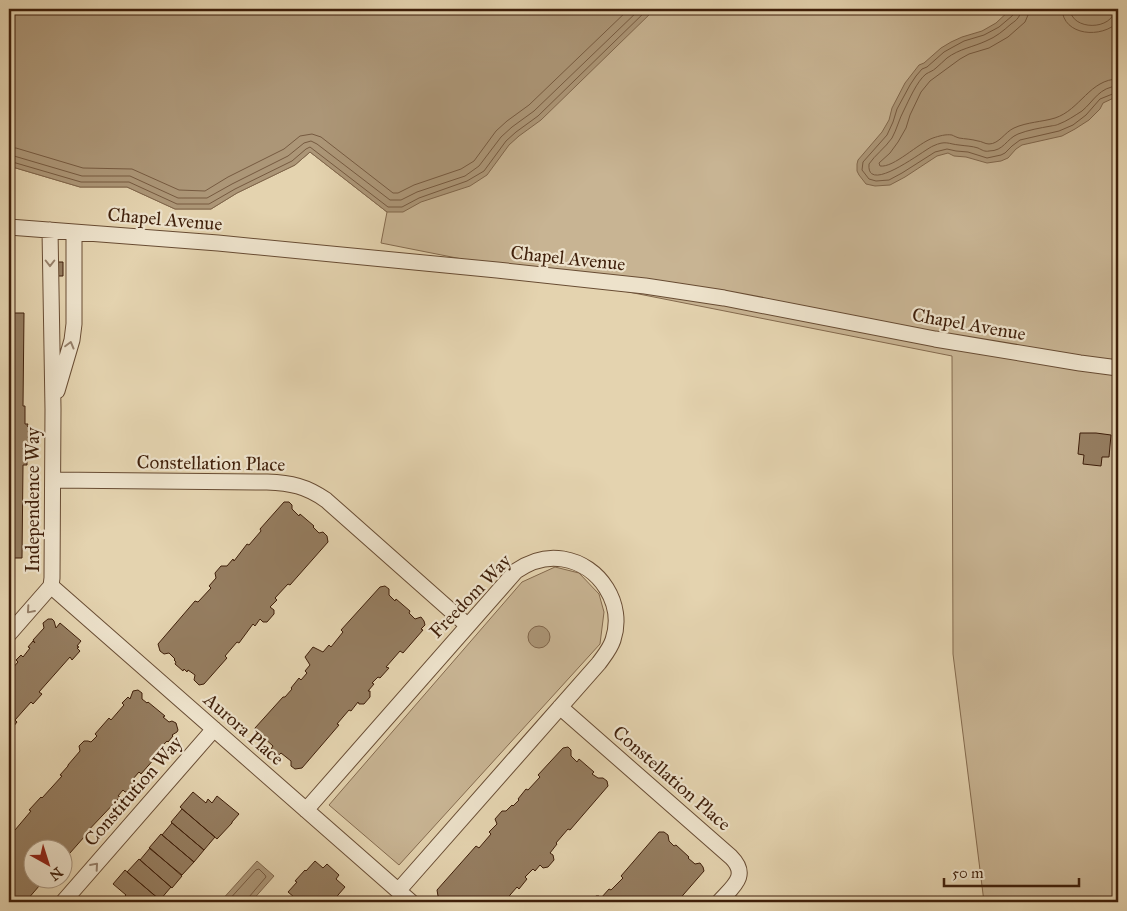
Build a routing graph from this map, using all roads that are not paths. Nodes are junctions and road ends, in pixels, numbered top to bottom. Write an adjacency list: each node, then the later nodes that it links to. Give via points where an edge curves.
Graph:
1 (9, 227): 2 (street, Chapel Avenue)
2 (50, 230): 3 (street, Chapel Avenue); 5 (street, Independence Way, one-way to 5)
3 (74, 232): 4 (street, Chapel Avenue, via 218,243 644,286 724,298 935,339); 5 (street, Independence Way, one-way to 3, via 74,324)
4 (1118, 368)
5 (53, 409): 6 (street, Independence Way)
6 (53, 480): 7 (street, Independence Way); 8 (street, Constellation Place, via 267,482 300,486 326,500)
7 (51, 586): 9 (street, Independence Way, one-way to 9); 11 (street, Aurora Place)
8 (467, 625): 10 (street, Freedom Way, via 516,571 530,563 564,559 593,572 604,583 614,604 613,639 599,664); 12 (street, Freedom Way)
9 (9, 634)
10 (560, 707): 13 (street, Freedom Way); 16 (street, Constellation Place, via 732,857 740,870 739,876)
11 (214, 729): 12 (street, Aurora Place); 14 (street, Constitution Way, one-way to 11)
12 (306, 810): 13 (street, Aurora Place)
13 (398, 891): 15 (street, Aurora Place)
14 (63, 902)
15 (411, 902)
16 (719, 902)

